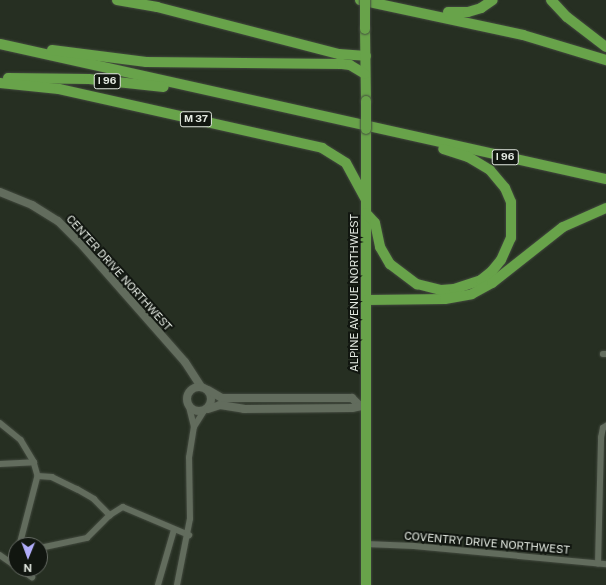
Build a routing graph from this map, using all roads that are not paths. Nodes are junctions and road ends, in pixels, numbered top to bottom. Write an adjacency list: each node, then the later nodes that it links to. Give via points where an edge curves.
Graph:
1 (117, 0): 9 (highway, via 157,7)
2 (360, 0): 6 (highway)
3 (365, 0): 10 (highway, ALPINE AVENUE NORTHWEST / M 37, bridge)
4 (493, 0): 6 (highway, via 481,8 468,12)
5 (551, 0): 8 (highway, via 585,32)
6 (415, 11): 11 (highway, via 523,35)
7 (3, 44): 12 (highway, via 146,62 342,64 350,65); 15 (highway)
8 (606, 47)
9 (352, 56): 10 (highway); 12 (highway, via 360,61)
10 (366, 56): 12 (highway, ALPINE AVENUE NORTHWEST / M 37)
11 (606, 60)
12 (366, 74): 19 (highway, ALPINE AVENUE NORTHWEST / M 37, bridge)
13 (0, 78): 15 (highway, I 96, via 89,79)
14 (0, 83): 19 (highway, M 37, via 59,89 322,148 346,163)
15 (214, 93): 16 (highway, I 96)
16 (404, 135): 17 (highway, I 96); 21 (highway, via 474,160 490,170 498,179 511,202 513,215 511,238 506,251 492,271 475,283 454,289 428,288 406,278 390,264 380,247 375,223)
17 (606, 179)
18 (0, 192): 23 (street, CENTER DRIVE NORTHWEST, via 32,205 58,221 88,251)
19 (366, 200): 21 (highway, ALPINE AVENUE NORTHWEST / M 37)
20 (606, 208): 22 (highway, via 563,227 492,283 472,294 445,299)
21 (366, 213): 22 (highway, ALPINE AVENUE NORTHWEST / M 37)
22 (367, 300): 26 (highway, ALPINE AVENUE NORTHWEST / M 37, via 367,363)
23 (190, 371): 24 (street, CENTER DRIVE NORTHWEST); 25 (street)
24 (204, 389): 25 (street); 26 (street, via 222,398 352,398); 28 (street, via 212,402)
25 (190, 391): 27 (street, via 187,399)
26 (363, 404): 28 (street, via 352,408 248,409 220,405); 39 (highway, ALPINE AVENUE NORTHWEST)
27 (189, 407): 28 (street, via 196,412); 30 (street)
28 (206, 410): 30 (street)
29 (0, 423): 32 (street, via 21,440)
30 (194, 427): 37 (street, via 189,458)
31 (604, 427): 41 (street)
32 (34, 462): 33 (street); 34 (street)
33 (0, 464)
34 (38, 476): 35 (street, via 52,476 77,489 94,499); 38 (street)
35 (110, 515): 36 (street, via 123,507); 40 (street, via 87,538)
36 (174, 530): 37 (street); 43 (street)
37 (189, 535): 44 (street)
38 (22, 537)
39 (366, 544): 41 (street, COVENTRY DRIVE NORTHWEST, via 414,546); 45 (highway, ALPINE AVENUE NORTHWEST)
40 (48, 546)
41 (598, 564): 42 (street, COVENTRY DRIVE NORTHWEST)
42 (606, 564)
43 (158, 585)
44 (177, 585)
45 (366, 585)

